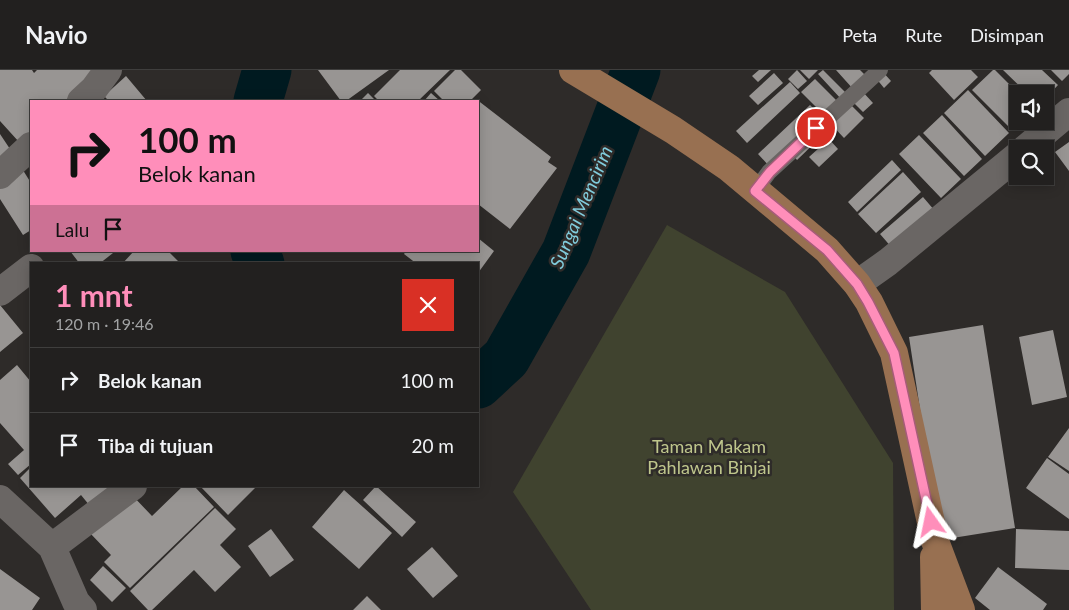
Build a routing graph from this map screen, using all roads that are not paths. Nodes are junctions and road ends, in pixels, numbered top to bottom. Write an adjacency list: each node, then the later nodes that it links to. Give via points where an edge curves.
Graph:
1 (108, 70): 4 (street)
2 (573, 70): 10 (main road, via 673,130)
3 (880, 70): 10 (lane, via 770,172)
4 (82, 100)
5 (1069, 112): 6 (street)
6 (1036, 140)
7 (30, 147): 9 (street)
8 (1009, 162): 12 (street)
9 (0, 174)
10 (755, 191): 12 (main road, via 827,250)
11 (30, 269): 13 (street)
12 (857, 284): 16 (main road, via 894,353)
13 (0, 292)
14 (133, 487): 17 (street)
15 (0, 499): 17 (street)
16 (935, 541): 19 (main road); 20 (main road)
17 (52, 547): 18 (street, via 76,602)
18 (84, 610)
19 (935, 610)
20 (961, 610)

